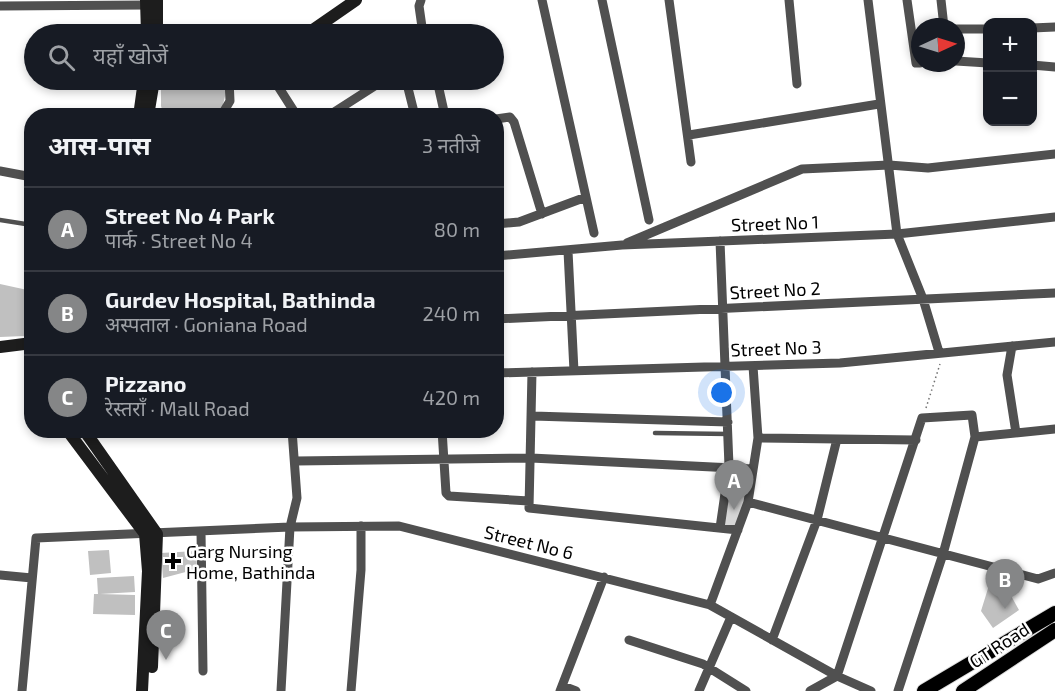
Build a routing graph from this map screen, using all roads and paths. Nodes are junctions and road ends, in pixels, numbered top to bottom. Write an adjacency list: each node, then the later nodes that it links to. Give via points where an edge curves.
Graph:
1 (356, 0): 15 (main road)
2 (421, 0): 16 (street)
3 (542, 0): 49 (street)
4 (602, 0): 53 (street)
5 (669, 0): 43 (street)
6 (789, 0): 26 (street)
7 (868, 0): 34 (street)
8 (907, 0): 18 (street)
9 (941, 0): 12 (street)
10 (150, 2): 11 (street); 13 (main road); 14 (main road)
11 (0, 6)
12 (943, 18)
13 (148, 24)
14 (155, 24)
15 (321, 24)
16 (422, 24)
17 (1055, 27): 19 (street)
18 (911, 28)
19 (1037, 28)
20 (965, 29): 21 (street)
21 (983, 29)
22 (965, 62): 23 (street)
23 (983, 63)
24 (1037, 65): 25 (street)
25 (1055, 67)
26 (797, 84)
27 (143, 90): 35 (main road)
28 (152, 90): 36 (main road)
29 (229, 90): 37 (street)
30 (280, 90): 38 (street)
31 (368, 90): 39 (street)
32 (408, 90): 40 (street)
33 (439, 90): 41 (street)
34 (879, 104): 43 (street); 46 (street)
35 (140, 108)
36 (149, 108)
37 (226, 108)
38 (292, 108)
39 (340, 108)
40 (413, 108)
41 (443, 108)
42 (504, 118): 50 (street, via 510,117 514,122)
43 (689, 135): 45 (street)
44 (1055, 154): 46 (street, via 928,168)
45 (692, 162)
46 (889, 165): 57 (street); 59 (street, via 802,169)
47 (0, 171): 48 (street)
48 (24, 176)
49 (586, 197): 50 (street); 56 (street)
50 (542, 214): 54 (street)
51 (1055, 217): 57 (street, Street No 1)
52 (0, 220): 55 (lane)
53 (649, 220)
54 (504, 223)
55 (24, 224)
56 (594, 232)
57 (897, 234): 58 (street, Street No 1); 63 (street)
58 (720, 241): 59 (street, Street No 1); 64 (street)
59 (622, 245): 60 (street, Street No 1)
60 (568, 251): 61 (street, Street No 1); 65 (street)
61 (504, 255)
62 (1055, 293): 63 (street, Street No 2)
63 (923, 299): 64 (street, Street No 2); 71 (street)
64 (723, 309): 65 (street, Street No 2); 72 (street)
65 (572, 316): 66 (street, Street No 2); 74 (street)
66 (504, 320)
67 (1055, 342): 69 (street, Street No 3)
68 (24, 344): 70 (main road)
69 (1012, 346): 71 (street, Street No 3); 82 (street, via 1007,375)
70 (0, 347)
71 (941, 352): 73 (street, Street No 3, via 840,363); 78 (path)
72 (726, 366): 73 (street, Street No 3); 74 (street, Street No 3); 79 (street)
73 (753, 366): 89 (street)
74 (574, 371): 75 (street, Street No 3)
75 (532, 372): 76 (street, Street No 3); 77 (street)
76 (504, 373)
77 (533, 416): 79 (street); 92 (street)
78 (922, 418): 84 (street, via 972,415); 91 (street)
79 (728, 422): 83 (street)
80 (1055, 429): 82 (street)
81 (655, 433): 83 (lane)
82 (1016, 433): 84 (street)
83 (729, 434): 95 (street)
84 (975, 437): 107 (street)
85 (73, 438): 105 (main road)
86 (89, 438): 105 (main road)
87 (293, 438): 94 (street)
88 (443, 438): 93 (street)
89 (758, 438): 90 (street); 96 (street)
90 (837, 439): 91 (street); 99 (street)
91 (916, 440): 106 (street)
92 (531, 458): 93 (street); 95 (street); 97 (street)
93 (444, 459): 94 (street); 97 (street, via 446,493 450,496)
94 (296, 461): 101 (street, via 297,498)
95 (729, 466): 96 (street); 102 (street)
96 (753, 469): 98 (street)
97 (529, 501): 102 (street, via 529,508)
98 (748, 502): 99 (street); 103 (street)
99 (817, 520): 106 (street); 116 (street)
100 (361, 526): 101 (street, Street No 6); 110 (street, Street No 6, via 399,526); 126 (street)
101 (290, 527): 104 (street, Street No 6); 125 (street)
102 (720, 528): 103 (street)
103 (738, 530): 112 (street)
104 (201, 531): 105 (street, Street No 6); 119 (street)
105 (151, 534): 111 (street, Street No 6, via 36,538); 123 (main road); 124 (main road, via 155,644)
106 (885, 538): 107 (street); 120 (street)
107 (943, 554): 108 (street, via 1038,579); 132 (street)
108 (1055, 573)
109 (0, 575): 111 (street)
110 (604, 577): 112 (street, Street No 6); 121 (street)
111 (33, 578): 122 (street)
112 (710, 605): 114 (street, Street No 6)
113 (1055, 613): 133 (main road)
114 (731, 617): 116 (street, Street No 6); 118 (street)
115 (1055, 630): 134 (main road, GT Road)
116 (772, 639): 120 (street, Street No 6)
117 (628, 640): 118 (street)
118 (709, 667): 128 (street); 129 (street)
119 (203, 671)
120 (837, 676): 130 (street); 131 (street, Street No 6)
121 (562, 688): 127 (street)
122 (22, 691)
123 (142, 691)
124 (149, 691)
125 (280, 691)
126 (351, 691)
127 (576, 691)
128 (699, 691)
129 (746, 691)
130 (810, 691)
131 (871, 691)
132 (898, 691)
133 (924, 691)
134 (963, 691)

